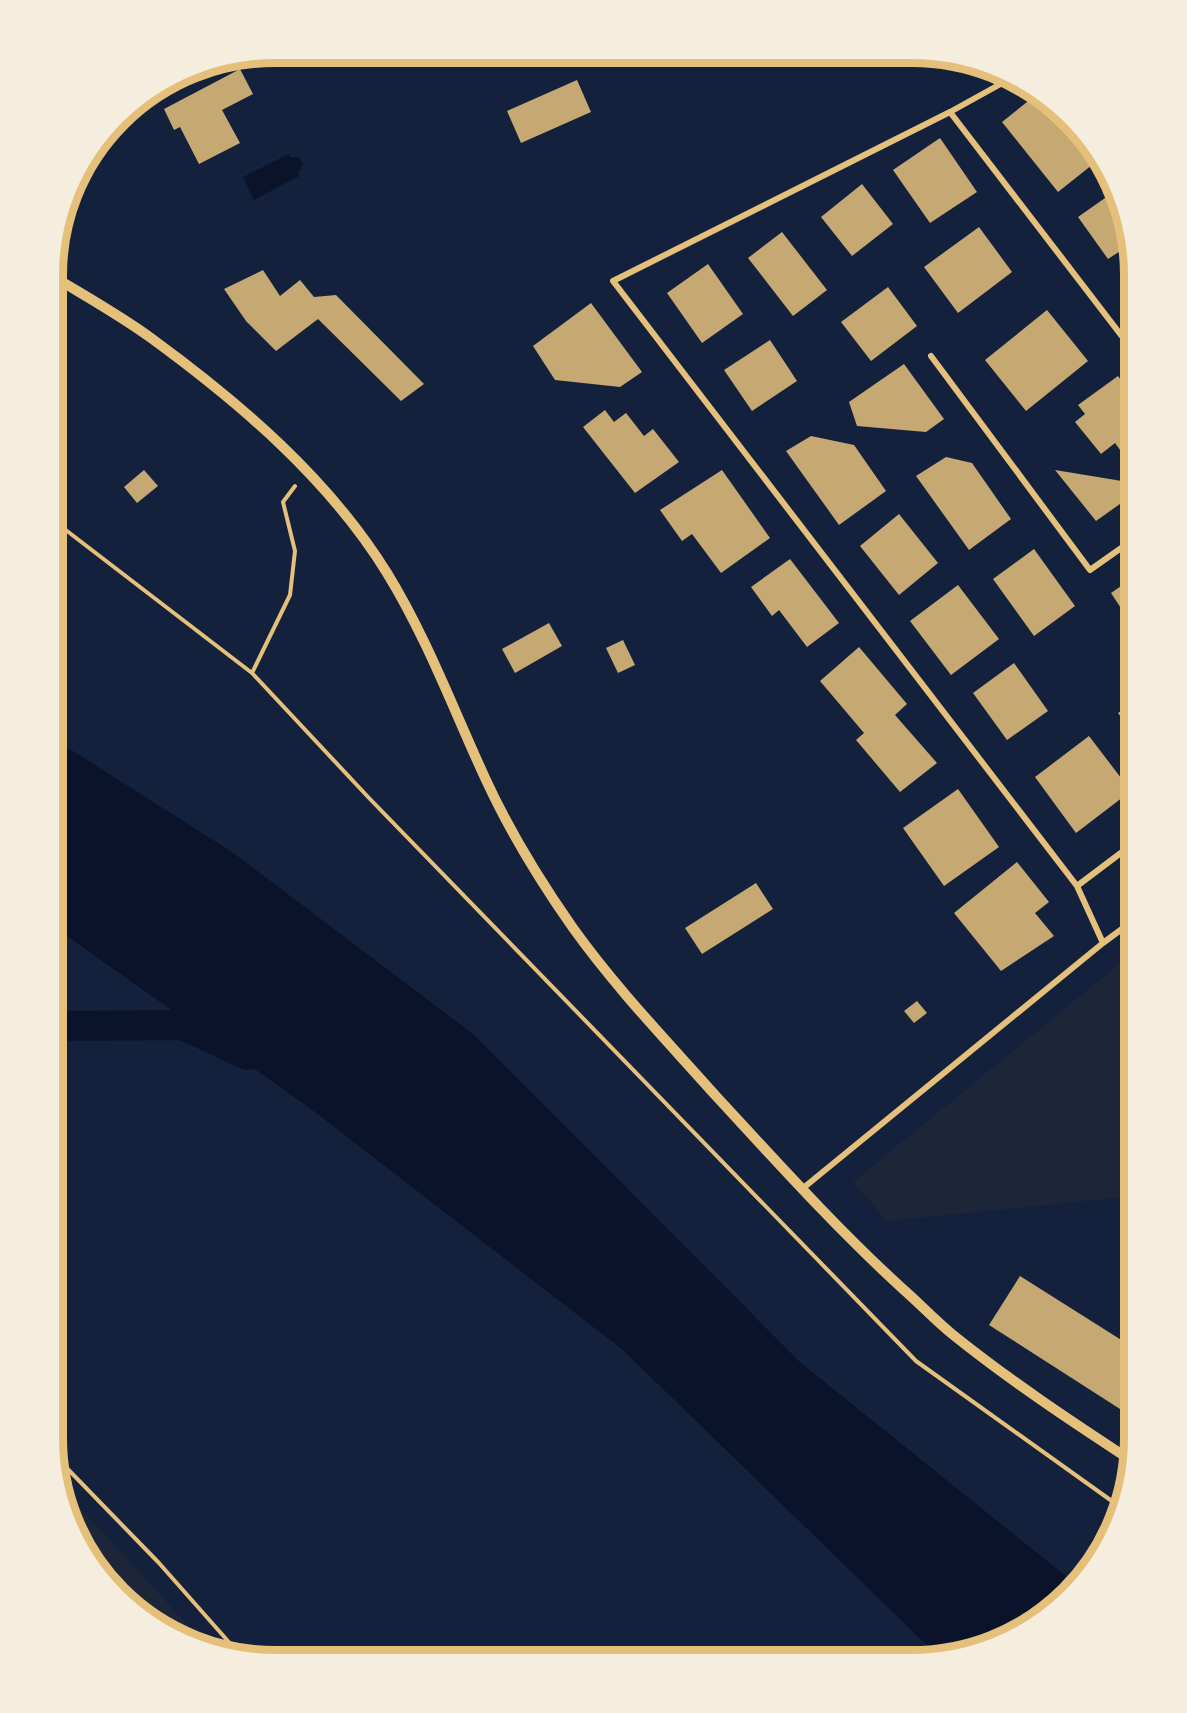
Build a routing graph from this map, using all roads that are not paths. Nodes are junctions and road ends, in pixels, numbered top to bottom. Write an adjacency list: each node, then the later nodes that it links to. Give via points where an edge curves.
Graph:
1 (1002, 83): 2 (street)
2 (950, 112): 4 (street); 8 (street, via 613,281)
3 (63, 283): 11 (street, via 149,336 205,379 266,431 362,535 389,576 486,781 534,870 623,993)
4 (1124, 339)
5 (931, 356): 6 (street, via 1090,570)
6 (1124, 546)
7 (1124, 851): 8 (street)
8 (1077, 886): 10 (street)
9 (1124, 927): 10 (street)
10 (1103, 943): 11 (street)
11 (801, 1189): 12 (street, via 858,1248 951,1333)
12 (1123, 1455)

